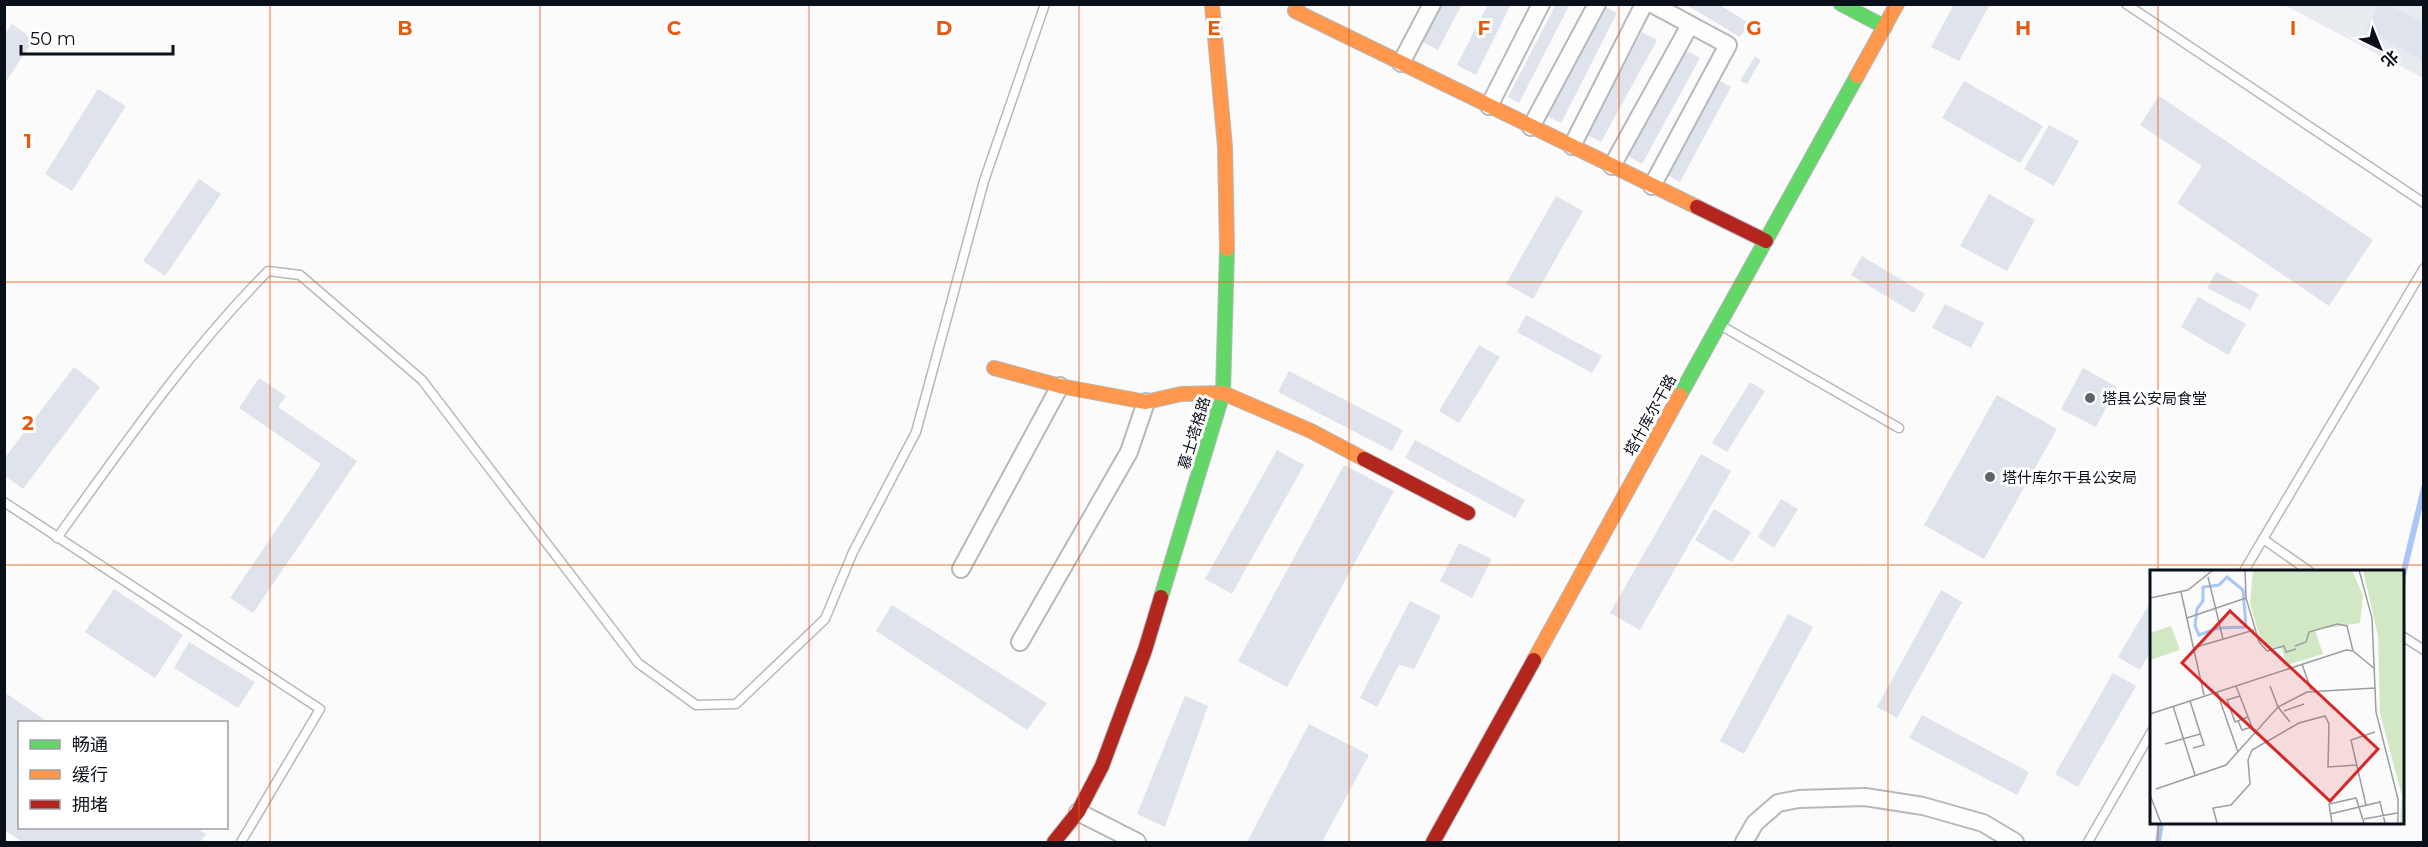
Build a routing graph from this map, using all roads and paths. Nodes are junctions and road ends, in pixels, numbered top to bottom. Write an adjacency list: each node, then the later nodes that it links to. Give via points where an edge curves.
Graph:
1 (1045, 4): 31 (lane, via 984,181 916,432 853,552 825,618 736,704 696,705 638,663 422,380 300,275 268,271 228,311 143,417)
2 (1212, 4): 26 (street, 慕士塔格路, via 1225,147 1228,279)
3 (1298, 4): 14 (street, via 1295,11)
4 (1432, 4): 14 (street)
5 (1541, 4): 15 (street)
6 (1597, 4): 16 (street)
7 (1644, 4): 17 (street)
8 (1652, 4): 12 (street)
9 (1841, 4): 13 (street)
10 (1897, 4): 13 (street, 塔什库尔干路)
11 (2126, 4): 20 (lane)
12 (1690, 25): 18 (street); 19 (street, via 1728,45)
13 (1885, 27): 21 (street, 塔什库尔干路)
14 (1401, 63): 15 (street)
15 (1489, 106): 16 (street)
16 (1532, 127): 17 (street)
17 (1572, 146): 18 (street)
18 (1612, 166): 19 (street)
19 (1652, 186): 21 (street)
20 (2424, 203)
21 (1766, 241): 23 (street, 塔什库尔干路)
22 (2424, 268): 32 (lane)
23 (1719, 325): 28 (lane); 44 (street, 塔什库尔干路)
24 (994, 368): 25 (street)
25 (1060, 386): 27 (street); 33 (street)
26 (1223, 393): 27 (street, via 1181,394); 30 (street, via 1311,430); 40 (street, 慕士塔格路, via 1144,650 1102,766)
27 (1146, 402): 37 (street, via 1129,452)
28 (1899, 428)
29 (4, 502): 31 (lane)
30 (1468, 513)
31 (57, 538): 41 (lane, via 320,709)
32 (2263, 539): 34 (lane); 35 (lane)
33 (961, 569)
34 (2245, 570)
35 (2308, 570)
36 (2404, 637): 38 (lane)
37 (1020, 642)
38 (2424, 650)
39 (2150, 734): 47 (lane)
40 (1078, 812): 42 (street, 慕士塔格路); 43 (street)
41 (242, 843)
42 (1054, 843)
43 (1137, 843)
44 (1433, 843)
45 (1744, 843): 46 (street, via 1755,823 1778,803 1866,797 1923,806 1983,823)
46 (2015, 843)
47 (2088, 843)

